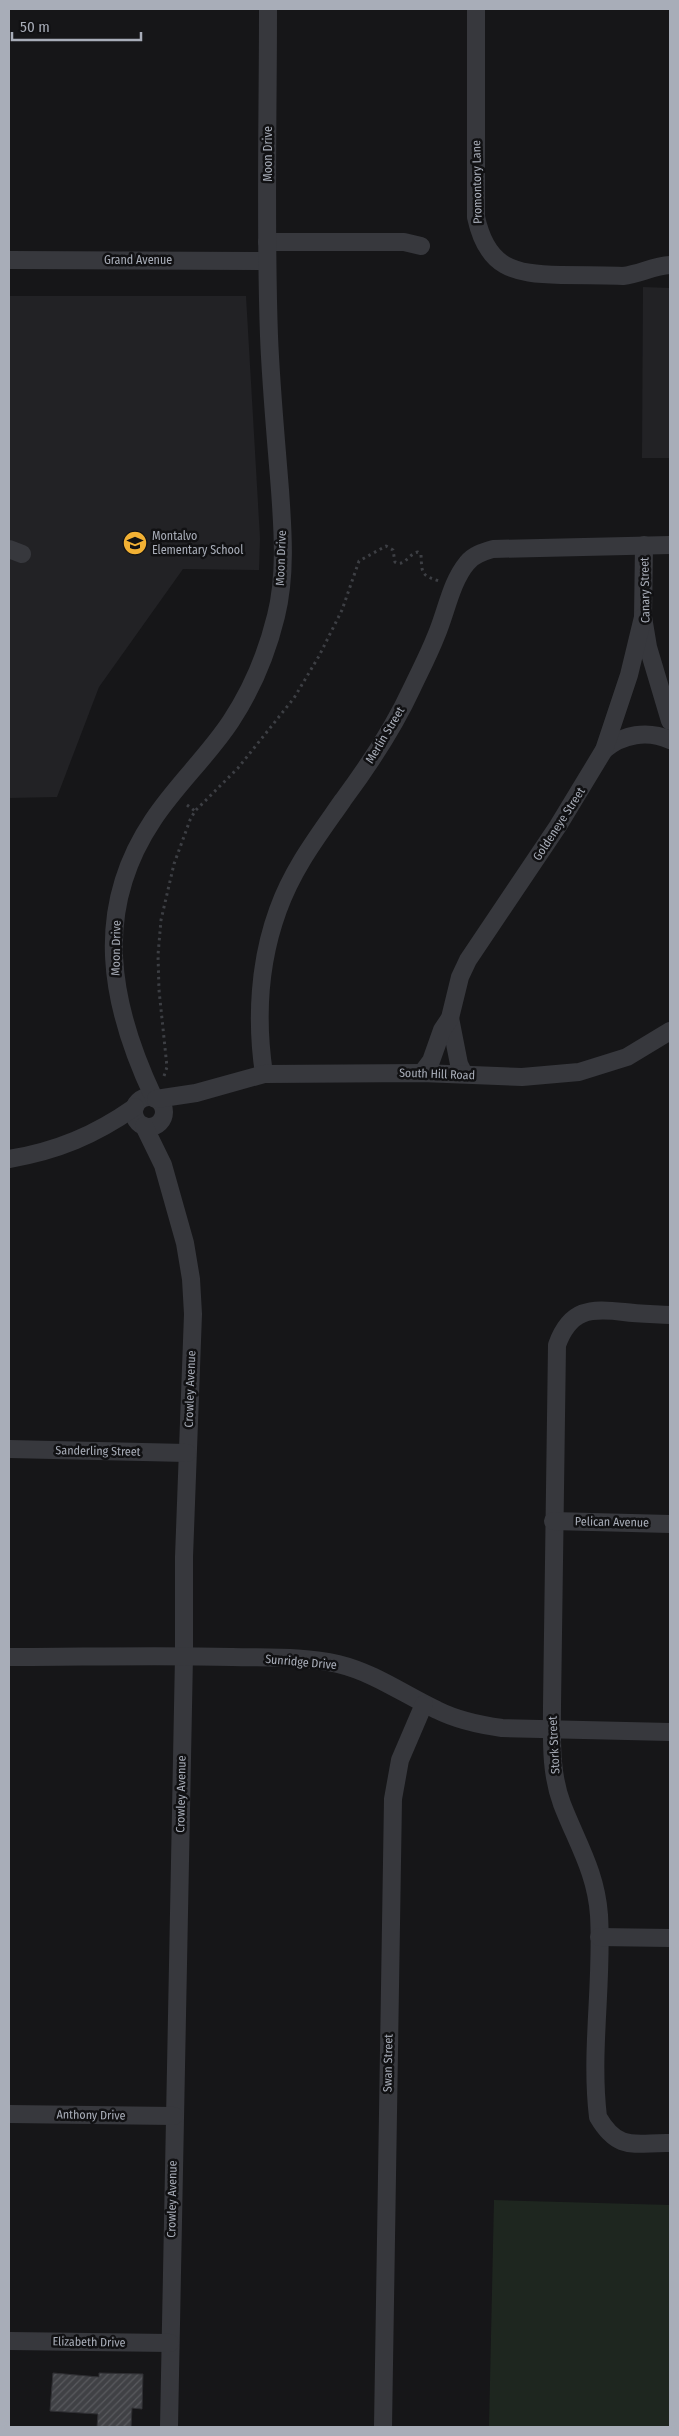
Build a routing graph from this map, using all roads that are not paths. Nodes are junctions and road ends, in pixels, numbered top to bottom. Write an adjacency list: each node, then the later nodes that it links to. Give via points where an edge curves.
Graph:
1 (268, 9): 3 (street, Moon Drive)
2 (476, 9): 7 (street, Promontory Lane, via 476,217 481,238 492,256 503,266 531,274 623,276)
3 (267, 242): 4 (street, via 404,242); 6 (street, Moon Drive)
4 (421, 246)
5 (9, 260): 6 (street, Grand Avenue)
6 (267, 261): 16 (street, Moon Drive, via 282,526 277,613 250,690 231,722 153,819 127,870 114,926 114,959 121,1014)
7 (670, 265)
8 (644, 545): 9 (street, Merlin Street); 10 (street, Canary Street); 18 (street, Merlin Street, via 493,549 480,553 460,573 436,637 409,694 378,749 307,848 290,878 267,943 259,1016)
9 (670, 545)
10 (643, 617): 11 (street, Canary Street, via 648,647); 13 (street, Goldeneye Street, via 629,675)
11 (670, 721)
12 (670, 740): 13 (street, via 657,736 623,737)
13 (604, 750): 14 (street, Goldeneye Street, via 558,826 468,960 460,977)
14 (450, 1018): 17 (street, Goldeneye Street, via 431,1061); 19 (street, Goldeneye Street)
15 (670, 1031): 19 (street, South Hill Road, via 627,1057 579,1072 522,1077)
16 (135, 1060): 21 (street, Moon Drive); 22 (street, Moon Drive)
17 (422, 1072): 18 (street, South Hill Road); 19 (street, South Hill Road)
18 (264, 1074): 20 (street, South Hill Road)
19 (464, 1074)
20 (196, 1093): 21 (street, South Hill Road); 23 (street, South Hill Road)
21 (155, 1098): 22 (street, via 142,1099); 23 (street, via 162,1105)
22 (135, 1106): 24 (street, via 134,1116); 25 (street)
23 (163, 1119): 24 (street, via 154,1126); 27 (street, Crowley Avenue)
24 (143, 1126): 25 (street); 27 (street, Crowley Avenue)
25 (96, 1133): 26 (street, via 49,1150)
26 (9, 1159)
27 (163, 1165): 30 (street, Crowley Avenue, via 185,1242 191,1279 193,1314)
28 (670, 1315): 31 (street, Stork Street, via 596,1309 580,1313 565,1327 555,1359)
29 (9, 1449): 30 (street, Sanderling Street)
30 (187, 1453): 33 (street, Crowley Avenue)
31 (553, 1521): 32 (street, Pelican Avenue); 36 (street, Stork Street)
32 (670, 1524)
33 (184, 1656): 34 (street, Sunridge Drive); 35 (street, Sunridge Drive, via 335,1663 378,1677); 41 (street, Crowley Avenue)
34 (9, 1657)
35 (424, 1704): 36 (street, Sunridge Drive, via 480,1725); 46 (street, Swan Street, via 400,1760 393,1799)
36 (552, 1729): 37 (street, Sunridge Drive); 38 (street, Stork Street, via 556,1786 591,1871 599,1915)
37 (670, 1732)
38 (599, 1937): 39 (street); 42 (street, Stork Street, via 598,2117 604,2128 626,2144)
39 (670, 1938)
40 (9, 2114): 41 (street, Anthony Drive)
41 (174, 2116): 44 (street, Crowley Avenue)
42 (670, 2143)
43 (9, 2341): 44 (street, Elizabeth Drive)
44 (170, 2344): 45 (street, Crowley Avenue)
45 (169, 2427)
46 (383, 2427)

